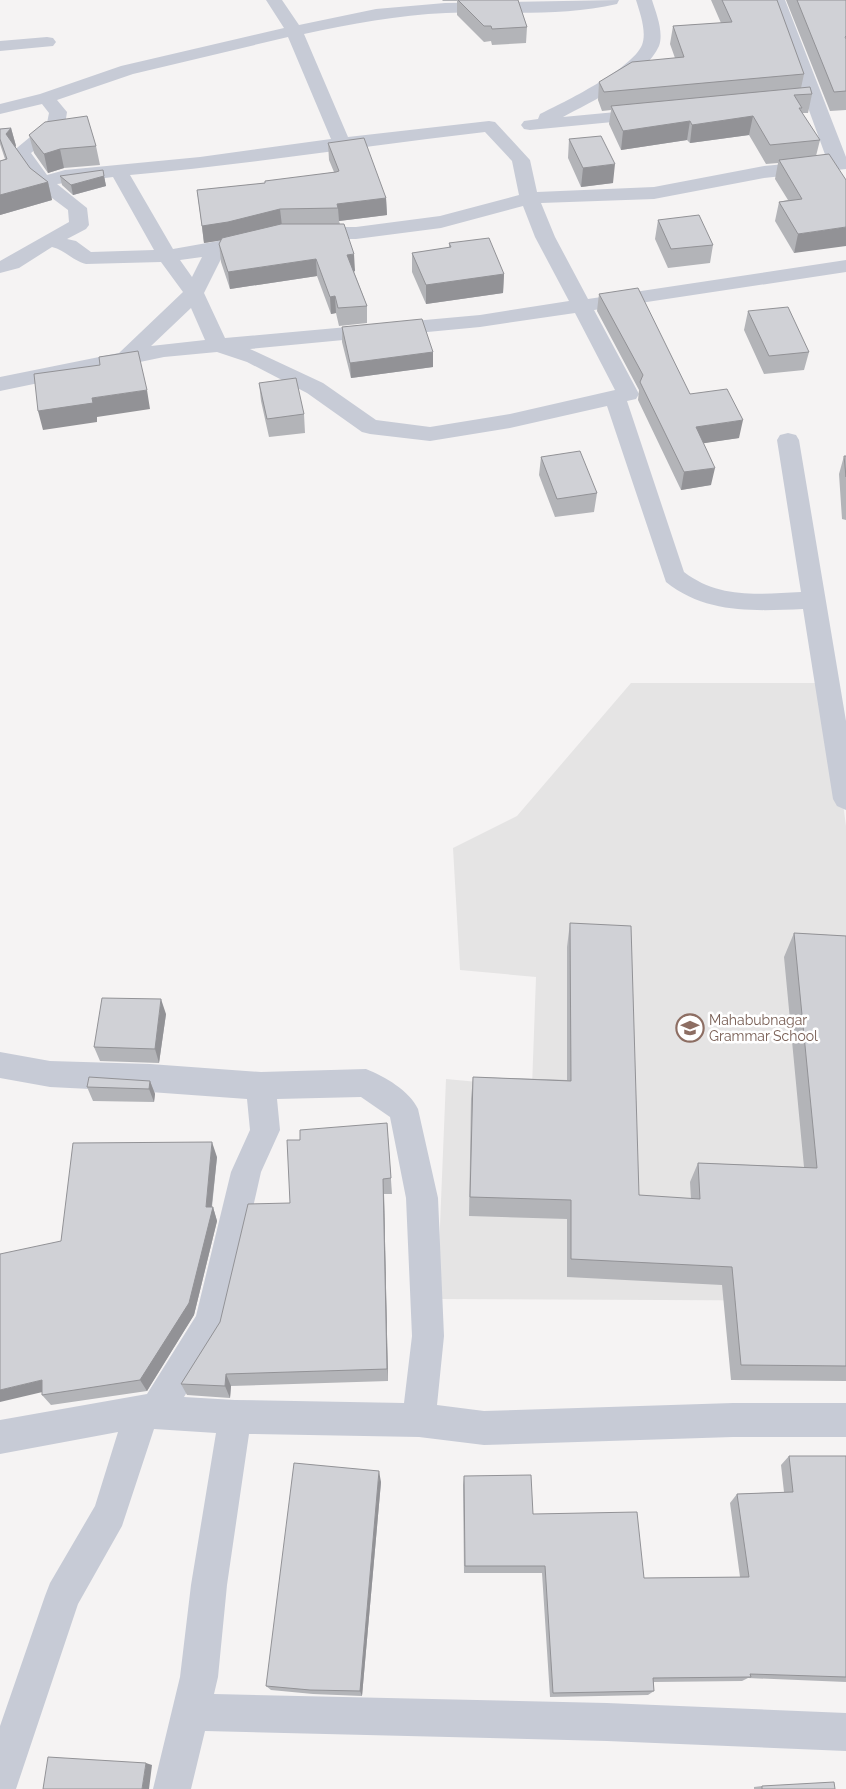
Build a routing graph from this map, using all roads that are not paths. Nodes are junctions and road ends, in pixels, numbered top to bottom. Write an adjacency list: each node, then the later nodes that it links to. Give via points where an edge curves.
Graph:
1 (274, 0): 5 (street)
2 (611, 0): 5 (street, via 589,5 445,8 376,14)
3 (644, 0): 13 (street, via 653,36 650,48 632,67 565,110)
4 (777, 0): 9 (street)
5 (294, 31): 8 (street, via 127,70); 15 (street)
6 (47, 42): 7 (street)
7 (0, 46)
8 (46, 98): 11 (street); 18 (street, via 58,112 56,125 21,152)
9 (814, 98): 10 (street); 16 (street)
10 (794, 100)
11 (0, 109)
12 (667, 112): 13 (street)
13 (530, 125): 14 (street)
14 (501, 138): 15 (street, via 489,126); 19 (street, via 521,160)
15 (342, 143): 17 (street, via 200,163)
16 (842, 163): 19 (street, via 764,172 654,193)
17 (118, 170): 18 (street); 22 (street)
18 (43, 182): 20 (street, via 77,208 79,225)
19 (529, 198): 21 (street, via 441,222 356,233 282,235); 26 (street)
20 (49, 240): 22 (street, via 69,245 86,258); 24 (street, via 12,264)
21 (216, 248): 22 (street); 25 (street)
22 (167, 256): 25 (street)
23 (846, 266): 26 (street)
24 (0, 267)
25 (194, 293): 27 (street); 28 (street)
26 (580, 306): 27 (street, via 480,321); 30 (street, via 628,394)
27 (218, 345): 28 (street); 30 (street, via 254,357 315,388 370,427 430,434)
28 (124, 358): 29 (street)
29 (0, 384)
30 (615, 397): 32 (street, via 674,576 682,585 700,595 728,601)
31 (788, 440): 32 (street)
32 (814, 600): 33 (street)
33 (835, 663): 34 (street)
34 (846, 798)
35 (0, 1065): 36 (street, via 50,1074)
36 (261, 1086): 37 (street, via 264,1130 246,1172 211,1322); 39 (street, via 366,1083 403,1109 422,1208 428,1336)
37 (149, 1411): 38 (street); 41 (street); 44 (street, via 110,1514 63,1596)
38 (235, 1417): 39 (street); 42 (street, via 209,1585 199,1677)
39 (419, 1420): 40 (street, via 484,1428)
40 (846, 1420)
41 (0, 1437)
42 (191, 1712): 43 (street, via 606,1722); 45 (street)
43 (846, 1732)
44 (0, 1782)
45 (172, 1789)

